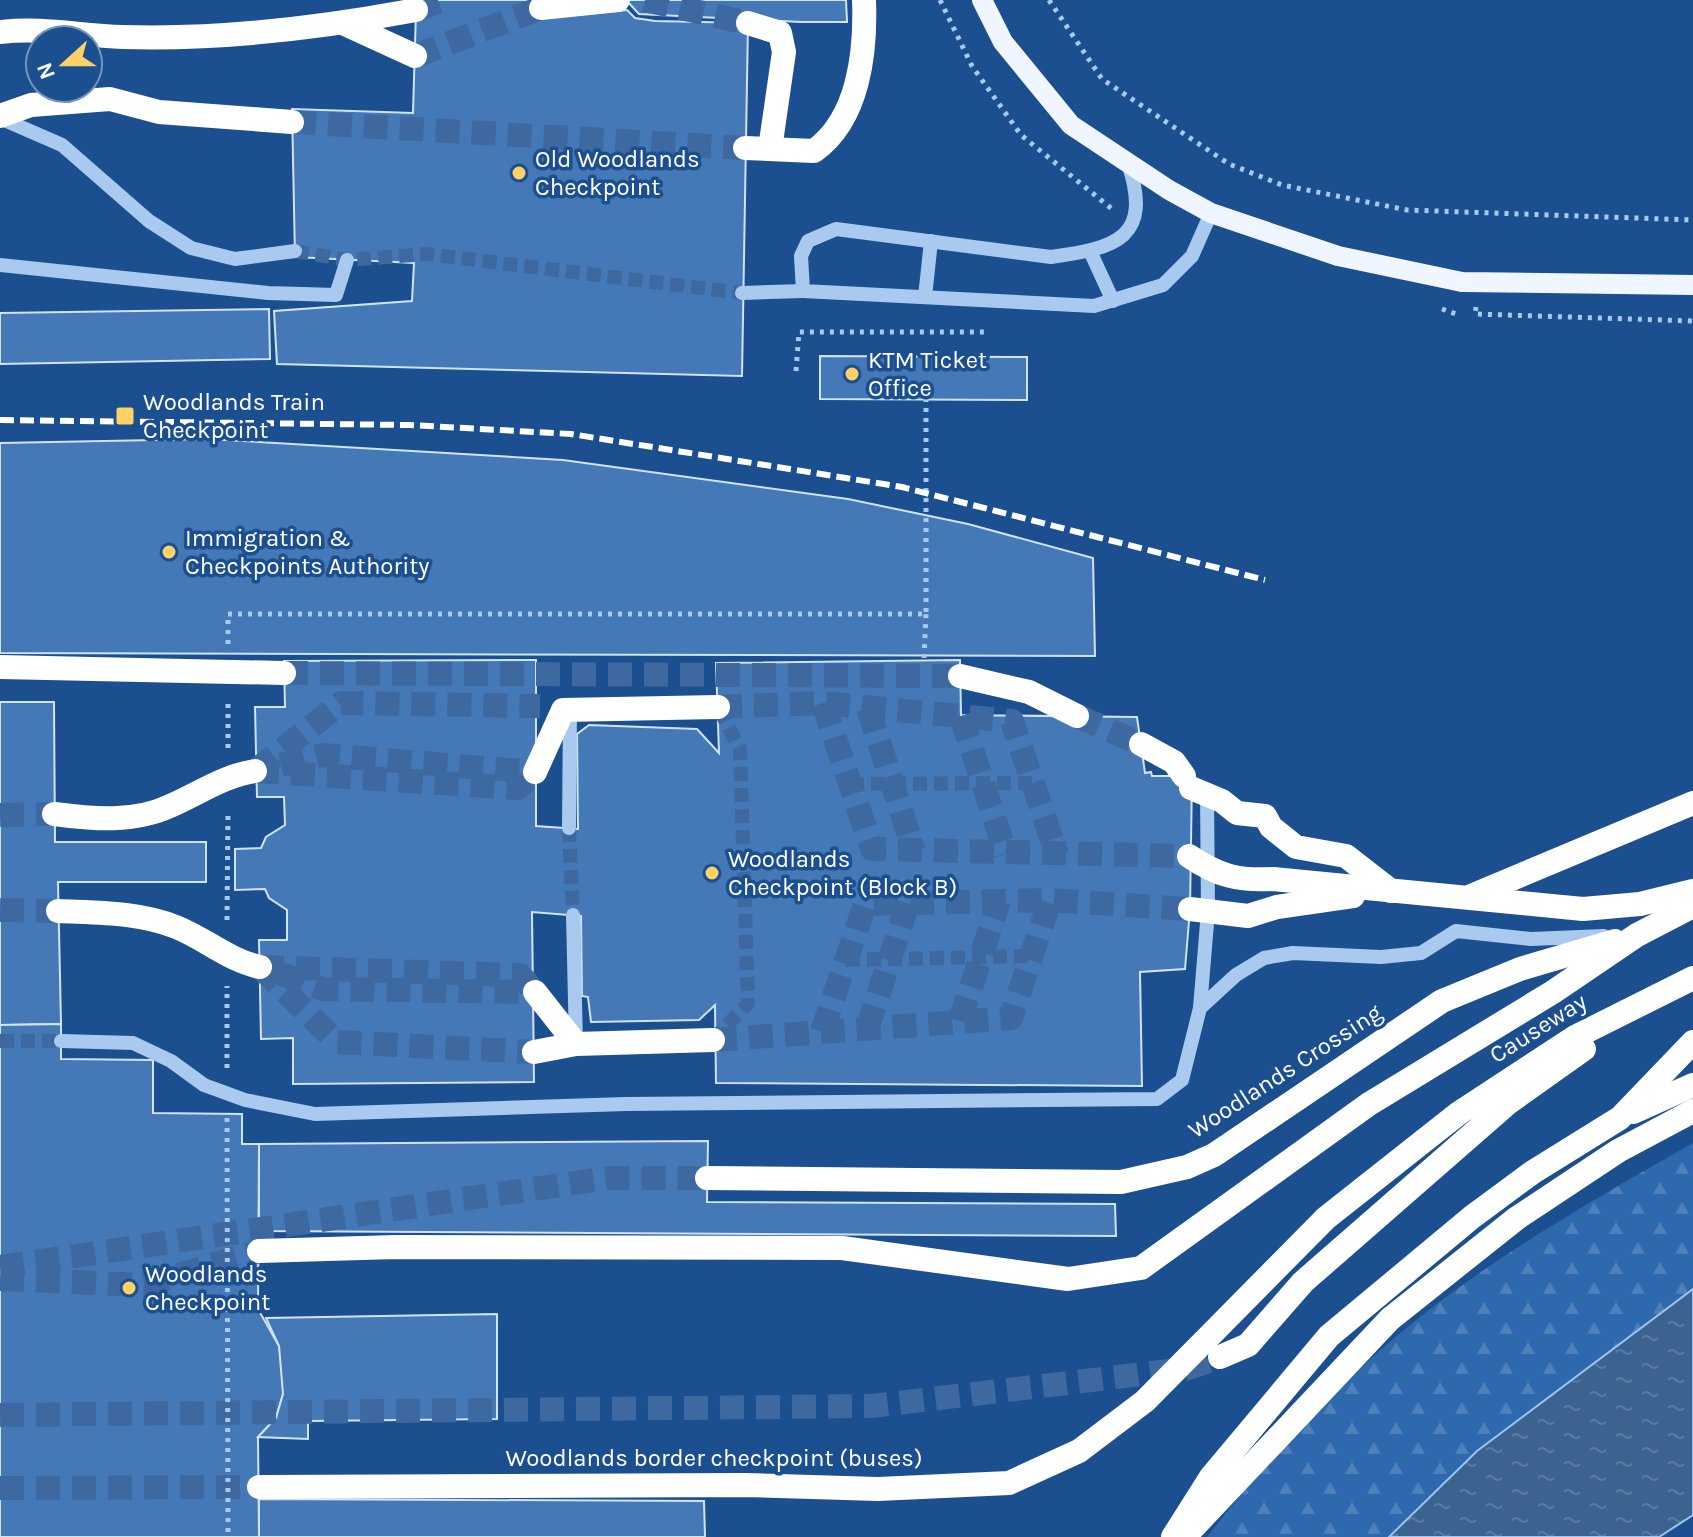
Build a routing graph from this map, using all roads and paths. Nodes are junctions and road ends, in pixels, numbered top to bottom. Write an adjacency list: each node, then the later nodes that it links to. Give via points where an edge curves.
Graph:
1 (618, 0): 6 (highway)
2 (864, 0): 15 (highway, via 854,92 842,124 814,151)
3 (940, 0): 19 (path, via 972,66 1021,135)
4 (982, 0): 16 (main road, via 1003,42 1044,95 1071,125)
5 (1049, 0): 18 (path, via 1102,79 1229,164 1282,185 1407,210)
6 (541, 8)
7 (416, 10): 8 (highway)
8 (343, 23): 10 (highway, via 122,37 45,28); 11 (highway)
9 (748, 23): 15 (highway, via 780,33 784,52)
10 (0, 32)
11 (415, 56)
12 (0, 117): 13 (highway, via 31,105 110,99 159,112); 21 (lane, via 62,145 149,221 191,248 235,259)
13 (292, 122)
14 (745, 148): 15 (highway)
15 (770, 149)
16 (1128, 163): 17 (main road); 19 (lane, via 1138,194)
17 (1211, 213): 25 (main road, via 1338,256 1462,282); 29 (lane, via 1192,256 1163,285)
18 (1693, 220)
19 (1132, 224): 22 (lane, via 1118,242)
20 (931, 241): 22 (lane, via 1051,257); 26 (lane, via 836,229 821,233 808,241 801,256); 28 (lane)
21 (295, 251)
22 (1090, 251): 29 (lane)
23 (347, 260): 24 (lane, via 336,295 268,293)
24 (0, 265)
25 (1693, 285)
26 (803, 291): 27 (lane); 28 (lane)
27 (742, 293)
28 (925, 297): 29 (lane, via 1094,306)
29 (1113, 301)
30 (1475, 314): 31 (path)
31 (1693, 321)
32 (984, 332): 33 (path, via 799,332)
33 (796, 371)
34 (926, 399): 35 (path)
35 (926, 614): 36 (path, via 228,614); 37 (path)
36 (228, 645)
37 (924, 658)
38 (0, 667): 39 (highway)
39 (284, 673)
40 (960, 676): 44 (highway, via 1029,692)
41 (228, 692): 46 (path)
42 (718, 707): 43 (highway)
43 (558, 708): 48 (highway); 53 (lane)
44 (1077, 716)
45 (1141, 744): 49 (highway, via 1174,762)
46 (228, 755)
47 (255, 771): 52 (highway, via 231,775 168,808 142,814 97,819)
48 (535, 772)
49 (1194, 786): 54 (lane); 55 (highway, via 1237,813 1265,816 1296,847 1346,856)
50 (228, 802): 62 (path)
51 (1693, 803): 57 (highway)
52 (54, 814)
53 (569, 828)
54 (1198, 862): 55 (highway, via 1242,881 1273,879); 59 (lane)
55 (1391, 891): 57 (highway); 59 (highway, via 1248,916)
56 (1693, 891): 57 (highway, via 1614,908 1583,909)
57 (1469, 897)
58 (1693, 906): 63 (highway, Woodlands Crossing)
59 (1199, 910): 69 (lane)
60 (58, 911): 64 (highway, via 126,915 163,924 238,962)
61 (573, 915): 73 (lane)
62 (227, 928)
63 (1637, 935): 69 (lane, via 1531,939 1456,931 1421,953 1278,955 1236,975); 80 (highway, Woodlands Crossing, via 1520,969 1442,1001 1214,1155 1187,1167 1121,1182); 81 (highway, Woodlands Crossing, via 1369,1104 1141,1268 1068,1279 842,1248)
64 (260, 967)
65 (227, 975): 75 (path)
66 (1693, 978): 68 (highway)
67 (535, 992): 73 (highway)
68 (1651, 997): 82 (highway, via 1640,1015 1508,1103 1303,1282 1248,1345); 83 (highway, Causeway, via 1539,1059 1459,1113 1326,1218)
69 (1200, 1008): 71 (lane, via 1182,1080 1157,1099 1117,1102 626,1104 315,1114 245,1100 204,1085 133,1043)
70 (713, 1040): 73 (highway)
71 (61, 1041)
72 (1693, 1042): 79 (highway)
73 (576, 1044): 74 (highway)
74 (534, 1052)
75 (227, 1069)
76 (1693, 1085): 79 (highway)
77 (1693, 1111): 87 (highway, via 1618,1151 1517,1218 1390,1319)
78 (227, 1116): 85 (path)
79 (1620, 1118): 86 (highway, via 1472,1217 1329,1336 1211,1477)
80 (707, 1178)
81 (259, 1251)
82 (1220, 1357)
83 (1145, 1401): 84 (highway, Woodlands border checkpoint (buses), via 1079,1451 1009,1483 878,1489)
84 (259, 1487)
85 (228, 1537)
86 (1173, 1537)
87 (1184, 1537)

